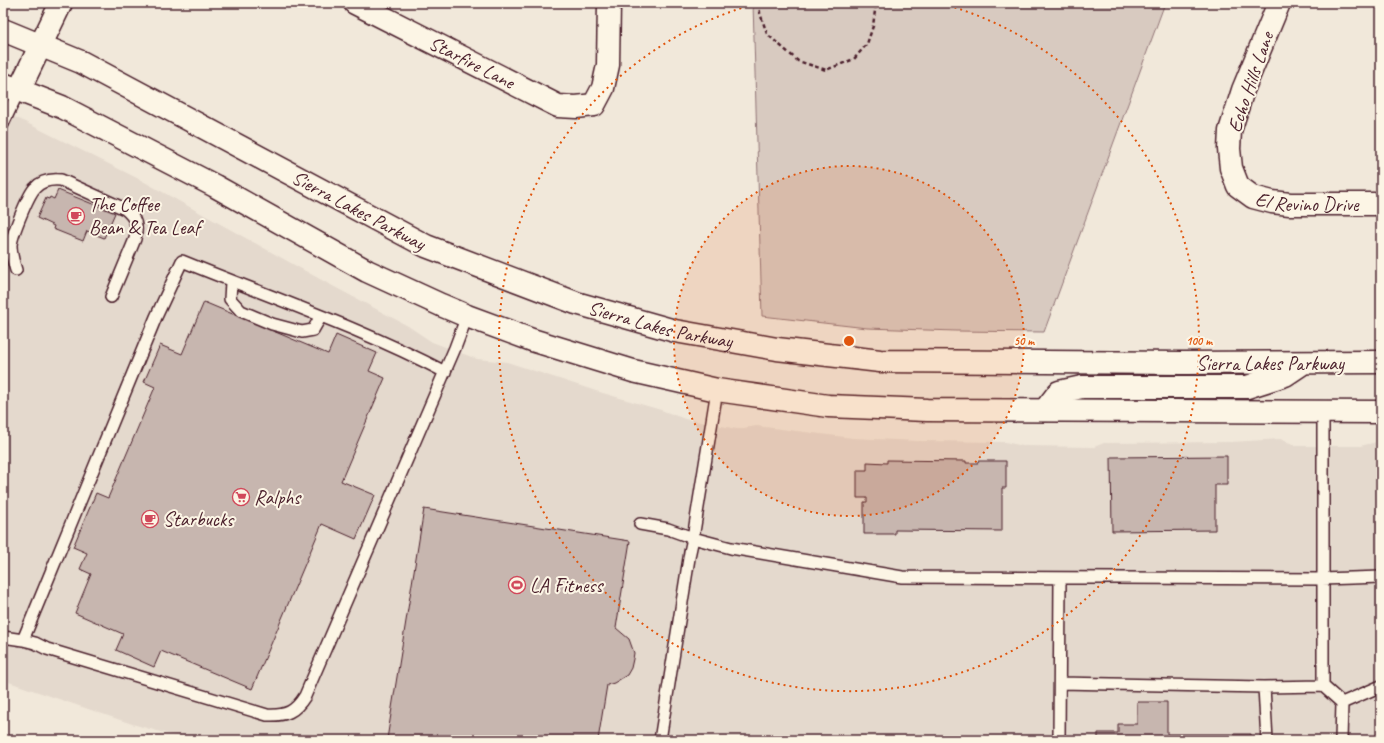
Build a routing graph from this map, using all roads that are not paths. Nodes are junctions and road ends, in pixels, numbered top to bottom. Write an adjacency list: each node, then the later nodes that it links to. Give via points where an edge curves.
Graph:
1 (61, 3): 6 (street)
2 (355, 3): 3 (street, Starfire Lane, via 558,106 576,107 594,105 603,88 608,65)
3 (609, 3)
4 (1279, 3): 9 (street, Echo Hills Lane, via 1243,90 1230,131 1231,168)
5 (3, 30): 6 (street, Sierra Lakes Parkway)
6 (41, 46): 7 (street); 17 (street, Sierra Lakes Parkway, via 95,68 426,246 576,303 675,331 777,349 880,361)
7 (11, 87): 8 (lane); 15 (street, via 62,107 215,186 367,271)
8 (3, 124)
9 (1238, 186): 10 (street, El Revino Drive, via 1253,197 1272,202)
10 (1381, 204)
11 (16, 270): 13 (lane, via 11,253 12,236 30,196 42,182 61,180 125,209 132,214 136,222 135,239)
12 (231, 282): 14 (lane); 14 (lane, via 230,299 241,311 272,324 302,332 313,330); 29 (lane, via 182,261 156,317)
13 (111, 297)
14 (321, 316): 18 (lane)
15 (467, 316): 18 (lane); 19 (street, via 532,340 633,371)
16 (1381, 362): 17 (street, Sierra Lakes Parkway)
17 (1303, 363): 20 (street, via 1285,375 1247,387 1082,387 1059,392)
18 (445, 372): 29 (lane, via 305,696 299,706 288,713 267,715)
19 (717, 390): 20 (street, via 828,406 927,410); 24 (lane)
20 (1045, 410): 21 (street)
21 (1323, 412): 22 (street); 27 (lane)
22 (1381, 412)
23 (640, 524): 24 (lane, via 668,529)
24 (693, 538): 26 (lane, via 732,548 902,577); 35 (lane)
25 (1381, 577): 27 (lane)
26 (1060, 578): 27 (lane); 30 (lane)
27 (1322, 579): 31 (lane)
28 (3, 637): 29 (lane)
29 (23, 640)
30 (1060, 683): 33 (lane); 36 (lane)
31 (1323, 686): 33 (lane); 34 (lane)
32 (1381, 686): 34 (lane)
33 (1264, 687): 37 (lane)
34 (1342, 703): 38 (lane)
35 (660, 740)
36 (1059, 740)
37 (1267, 740)
38 (1341, 740)

